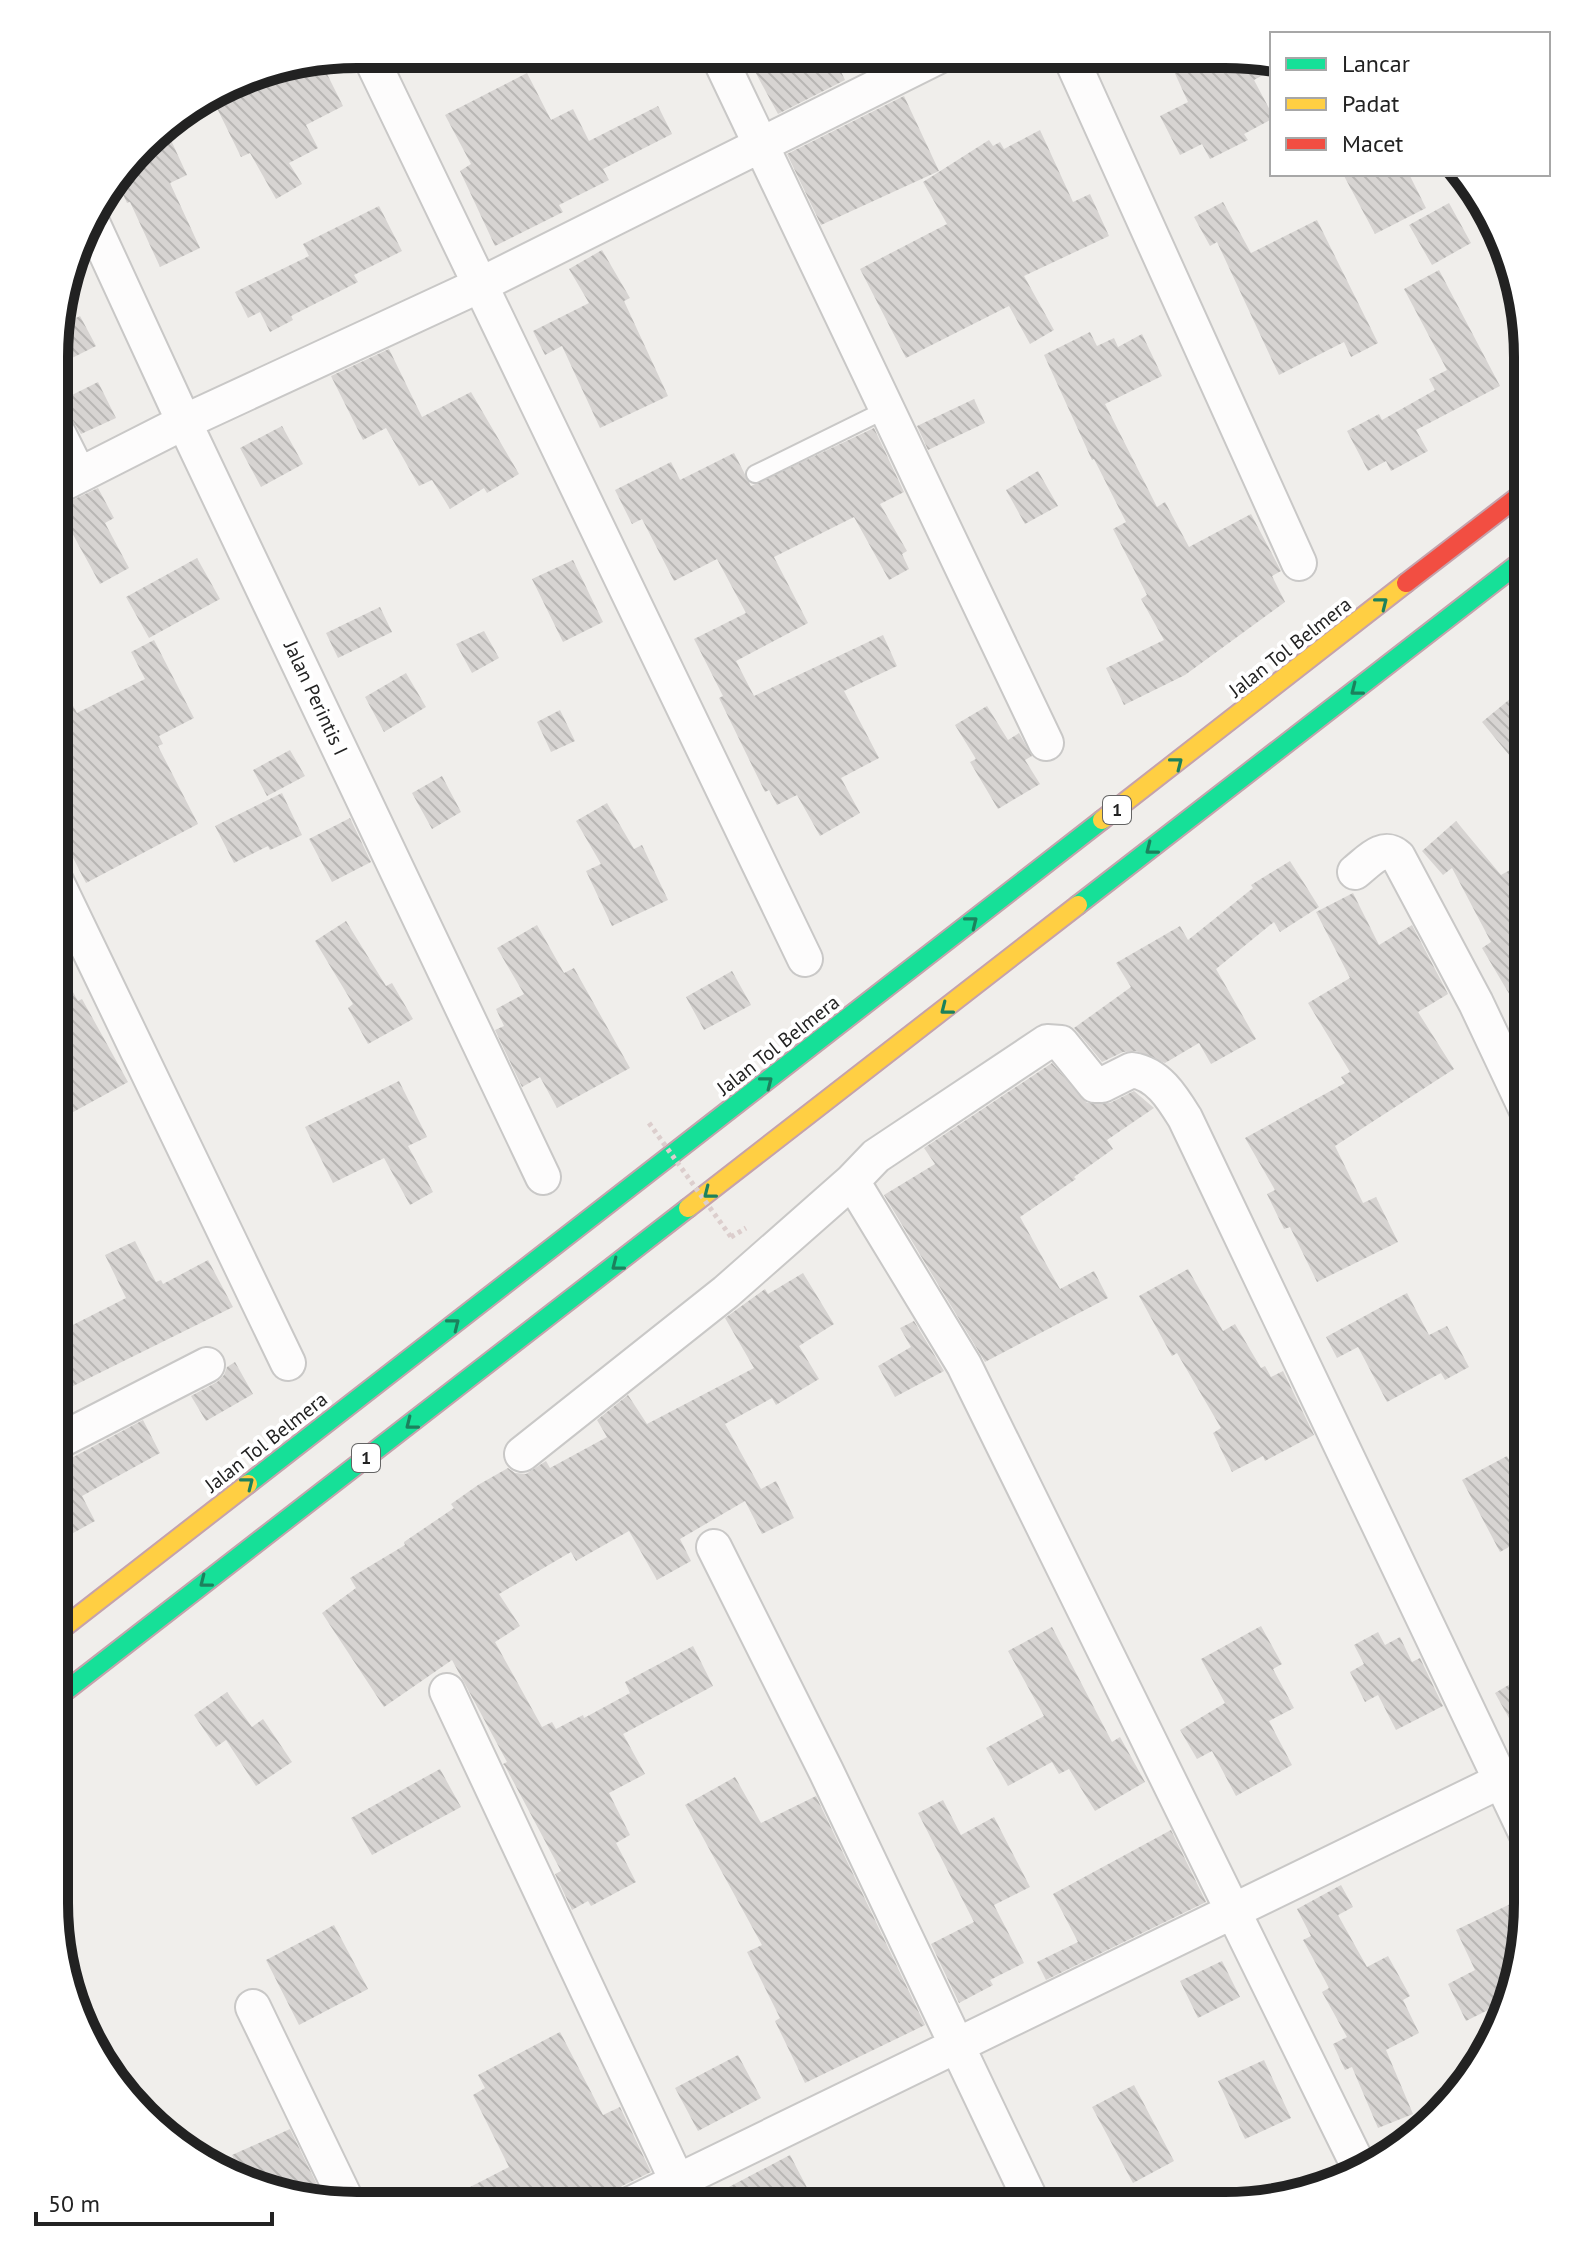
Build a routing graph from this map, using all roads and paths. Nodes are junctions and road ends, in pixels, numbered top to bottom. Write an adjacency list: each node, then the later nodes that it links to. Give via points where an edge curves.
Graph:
1 (376, 68): 7 (street)
2 (724, 68): 5 (street)
3 (914, 68): 5 (street)
4 (1075, 68): 13 (street)
5 (761, 143): 7 (street); 8 (street)
6 (97, 232): 9 (street, Jalan Perintis I)
7 (480, 285): 9 (street); 18 (street)
8 (887, 409): 10 (lane); 15 (street)
9 (184, 422): 11 (street); 21 (street, Jalan Perintis I)
10 (755, 474)
11 (68, 481)
12 (1514, 500): 29 (highway, Jalan Tol Belmera / 1, one-way to 12)
13 (1299, 563)
14 (1514, 567): 30 (highway, 1, one-way to 30)
15 (1046, 743)
16 (1355, 872): 19 (street, via 1384,851 1398,857)
17 (68, 906): 24 (street)
18 (805, 959)
19 (1514, 1083)
20 (649, 1123): 23 (path, bridge)
21 (543, 1177)
22 (852, 1181): 27 (street, via 726,1292); 32 (street, via 876,1156 1047,1042 1067,1049 1095,1085 1132,1070 1165,1088); 33 (street, via 964,1365)
23 (731, 1237)
24 (288, 1363)
25 (207, 1365): 26 (street)
26 (68, 1436)
27 (522, 1454)
28 (714, 1547): 35 (street)
29 (68, 1624)
30 (68, 1689)
31 (447, 1691): 38 (street)
32 (1514, 1775): 33 (street)
33 (1234, 1911): 35 (street); 36 (street)
34 (253, 2007): 37 (street)
35 (955, 2045): 39 (street); 40 (street)
36 (1356, 2160)
37 (342, 2191)
38 (682, 2192)
39 (687, 2192)
40 (1027, 2192)

